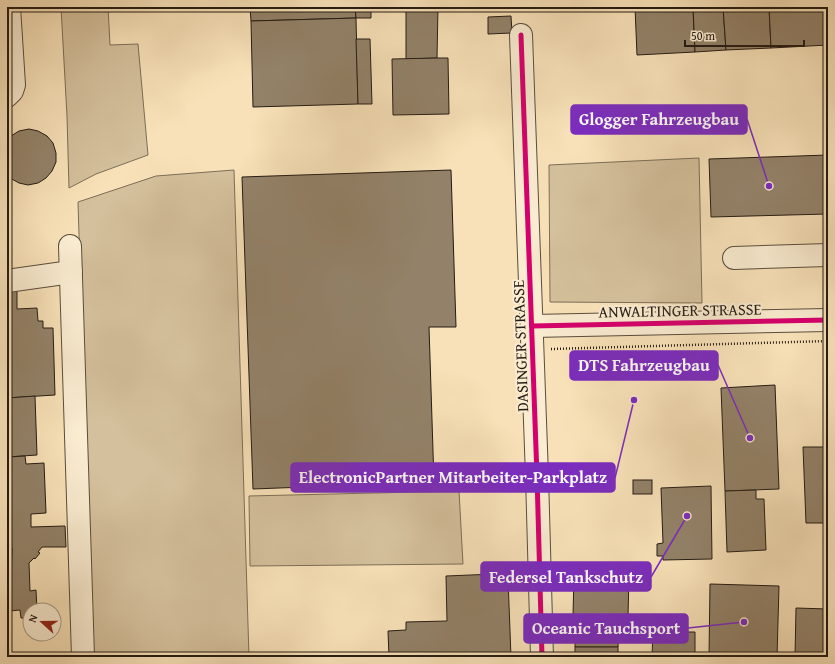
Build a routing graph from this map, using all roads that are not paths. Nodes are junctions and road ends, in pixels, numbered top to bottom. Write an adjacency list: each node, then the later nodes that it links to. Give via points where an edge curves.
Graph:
1 (9, 7): 3 (street, via 14,85)
2 (520, 35): 10 (street, DASINGER STRASSE)
3 (7, 96)
4 (70, 246): 7 (street)
5 (828, 255): 6 (street)
6 (734, 258)
7 (71, 272): 8 (street); 11 (street)
8 (7, 281)
9 (828, 320): 10 (street, ANWALTINGER STRASSE)
10 (532, 326): 12 (street, DASINGER STRASSE)
11 (83, 657)
12 (542, 657)

